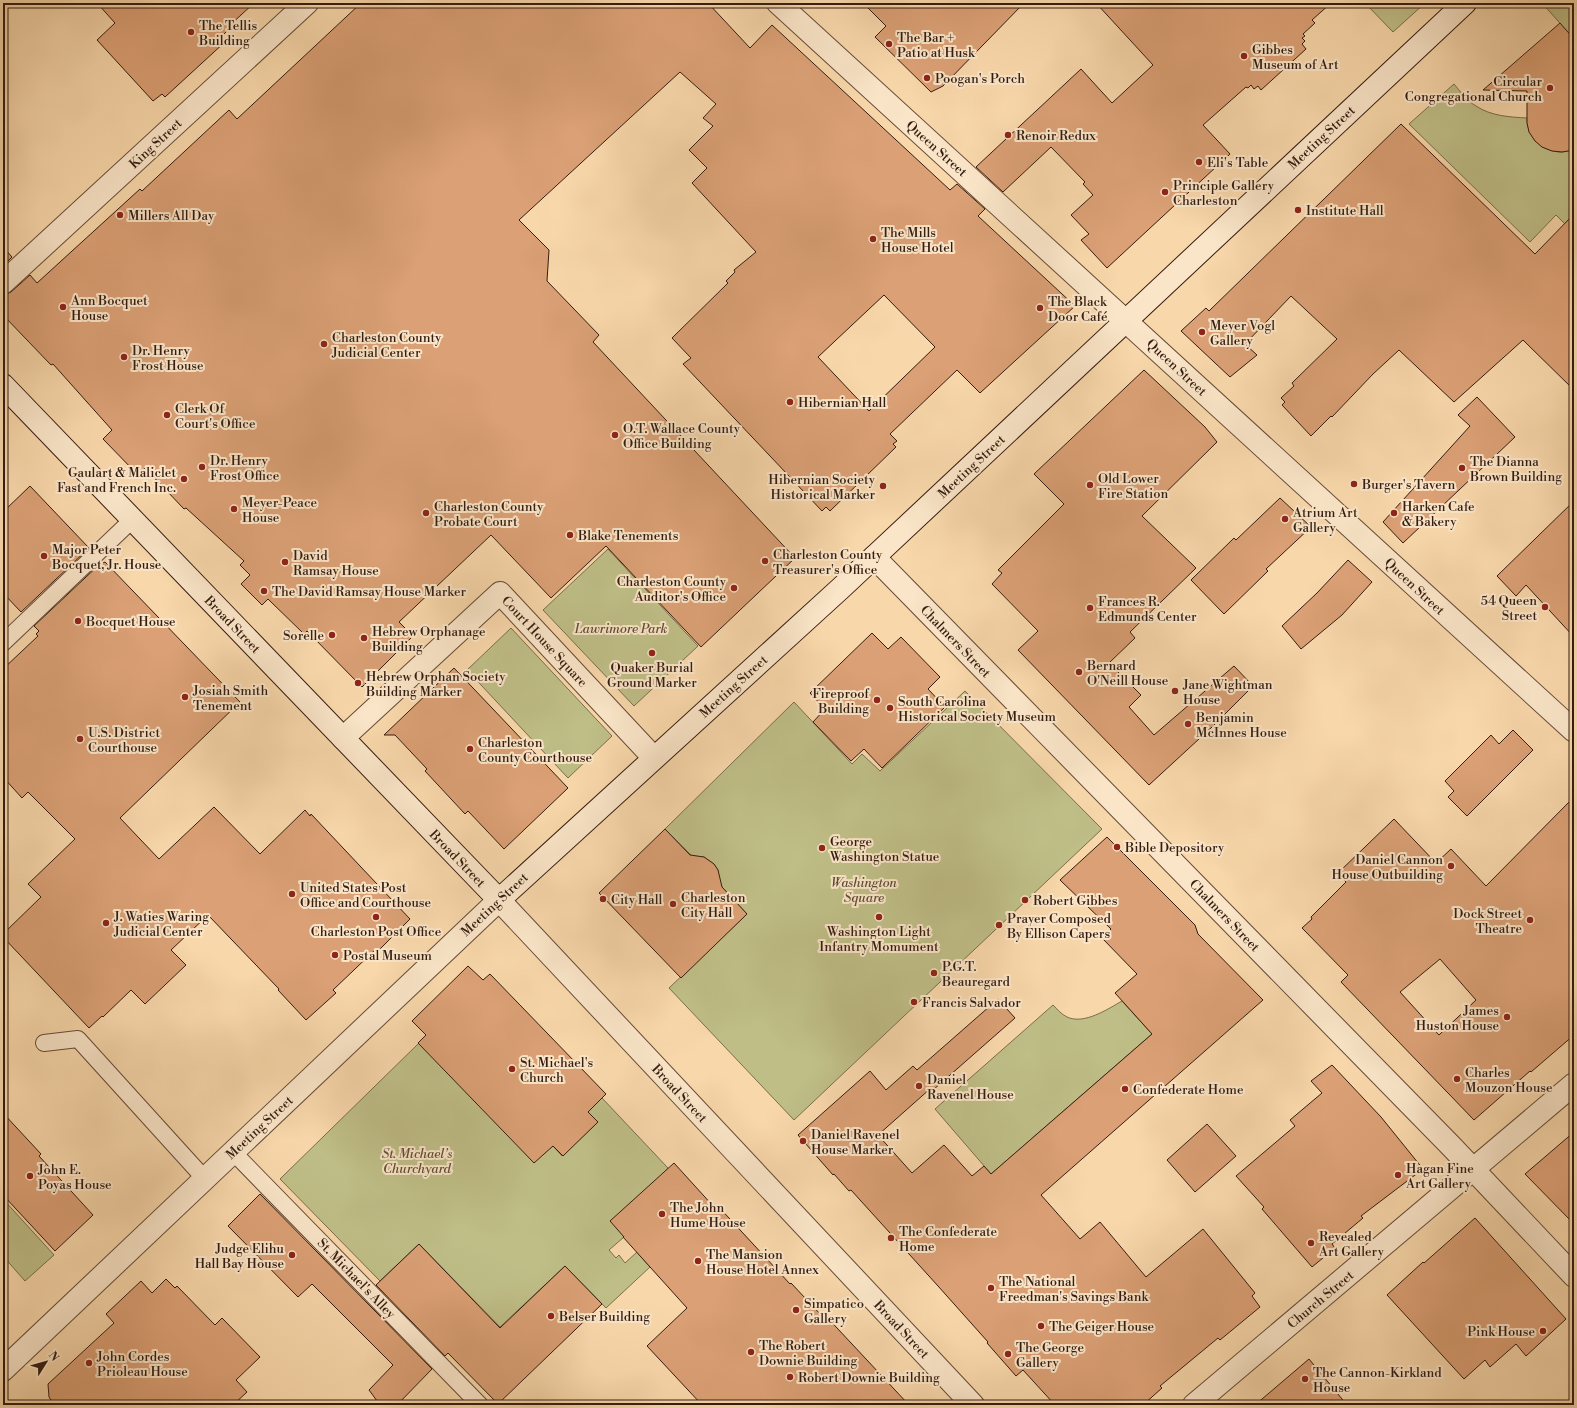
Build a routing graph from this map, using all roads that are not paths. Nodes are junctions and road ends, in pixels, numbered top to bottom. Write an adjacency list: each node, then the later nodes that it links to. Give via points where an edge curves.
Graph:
1 (307, 3): 4 (street, King Street)
2 (778, 3): 5 (street, Queen Street)
3 (1464, 3): 5 (street, Meeting Street)
4 (3, 283)
5 (1126, 320): 8 (street, Meeting Street); 10 (street, Queen Street)
6 (3, 385): 7 (street, Broad Street)
7 (133, 519): 9 (lane); 11 (street, Broad Street)
8 (874, 557): 12 (street, Meeting Street); 17 (street, Chalmers Street)
9 (3, 643)
10 (1574, 731)
11 (343, 738): 12 (street, Court House Square, via 500,593); 13 (street, Broad Street)
12 (654, 758): 13 (street, Meeting Street)
13 (499, 900): 16 (street, Meeting Street); 22 (street, Broad Street)
14 (44, 1043): 18 (lane, via 78,1039)
15 (1574, 1084): 17 (street, Church Street)
16 (233, 1152): 18 (street, Meeting Street); 21 (lane, St. Michael's Alley)
17 (1474, 1169): 19 (street, Chalmers Street); 23 (street, Church Street)
18 (204, 1178): 20 (street, Meeting Street)
19 (1574, 1276)
20 (3, 1370)
21 (480, 1405)
22 (973, 1405)
23 (1194, 1405)

